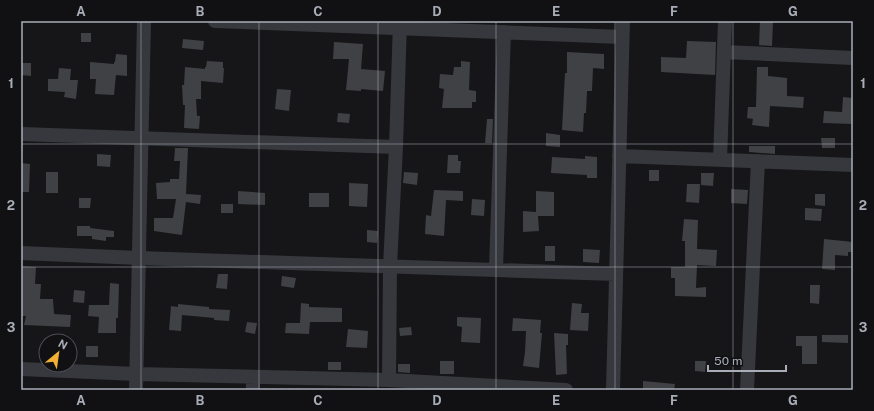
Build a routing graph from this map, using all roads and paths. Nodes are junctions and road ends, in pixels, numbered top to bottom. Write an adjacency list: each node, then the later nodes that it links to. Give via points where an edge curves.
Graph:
1 (144, 21): 11 (street)
2 (215, 21): 5 (street)
3 (623, 21): 7 (street)
4 (725, 21): 8 (street)
5 (400, 25): 6 (street); 12 (street)
6 (504, 32): 7 (street); 20 (street)
7 (622, 37): 13 (street)
8 (724, 52): 9 (street); 14 (street)
9 (853, 58)
10 (21, 134): 11 (street)
11 (142, 137): 12 (street); 18 (street)
12 (396, 147): 19 (street)
13 (619, 156): 14 (street); 21 (street)
14 (720, 160): 15 (street)
15 (758, 161): 16 (street); 30 (street)
16 (853, 165)
17 (21, 253): 18 (street)
18 (139, 258): 19 (street); 23 (street)
19 (390, 266): 20 (street); 24 (street)
20 (496, 269): 21 (street)
21 (616, 274): 29 (street)
22 (21, 369): 23 (street)
23 (137, 374): 25 (street); 27 (street)
24 (389, 380): 25 (street); 26 (street)
25 (253, 384)
26 (489, 388): 28 (street)
27 (136, 390)
28 (566, 390)
29 (612, 390)
30 (747, 390)

